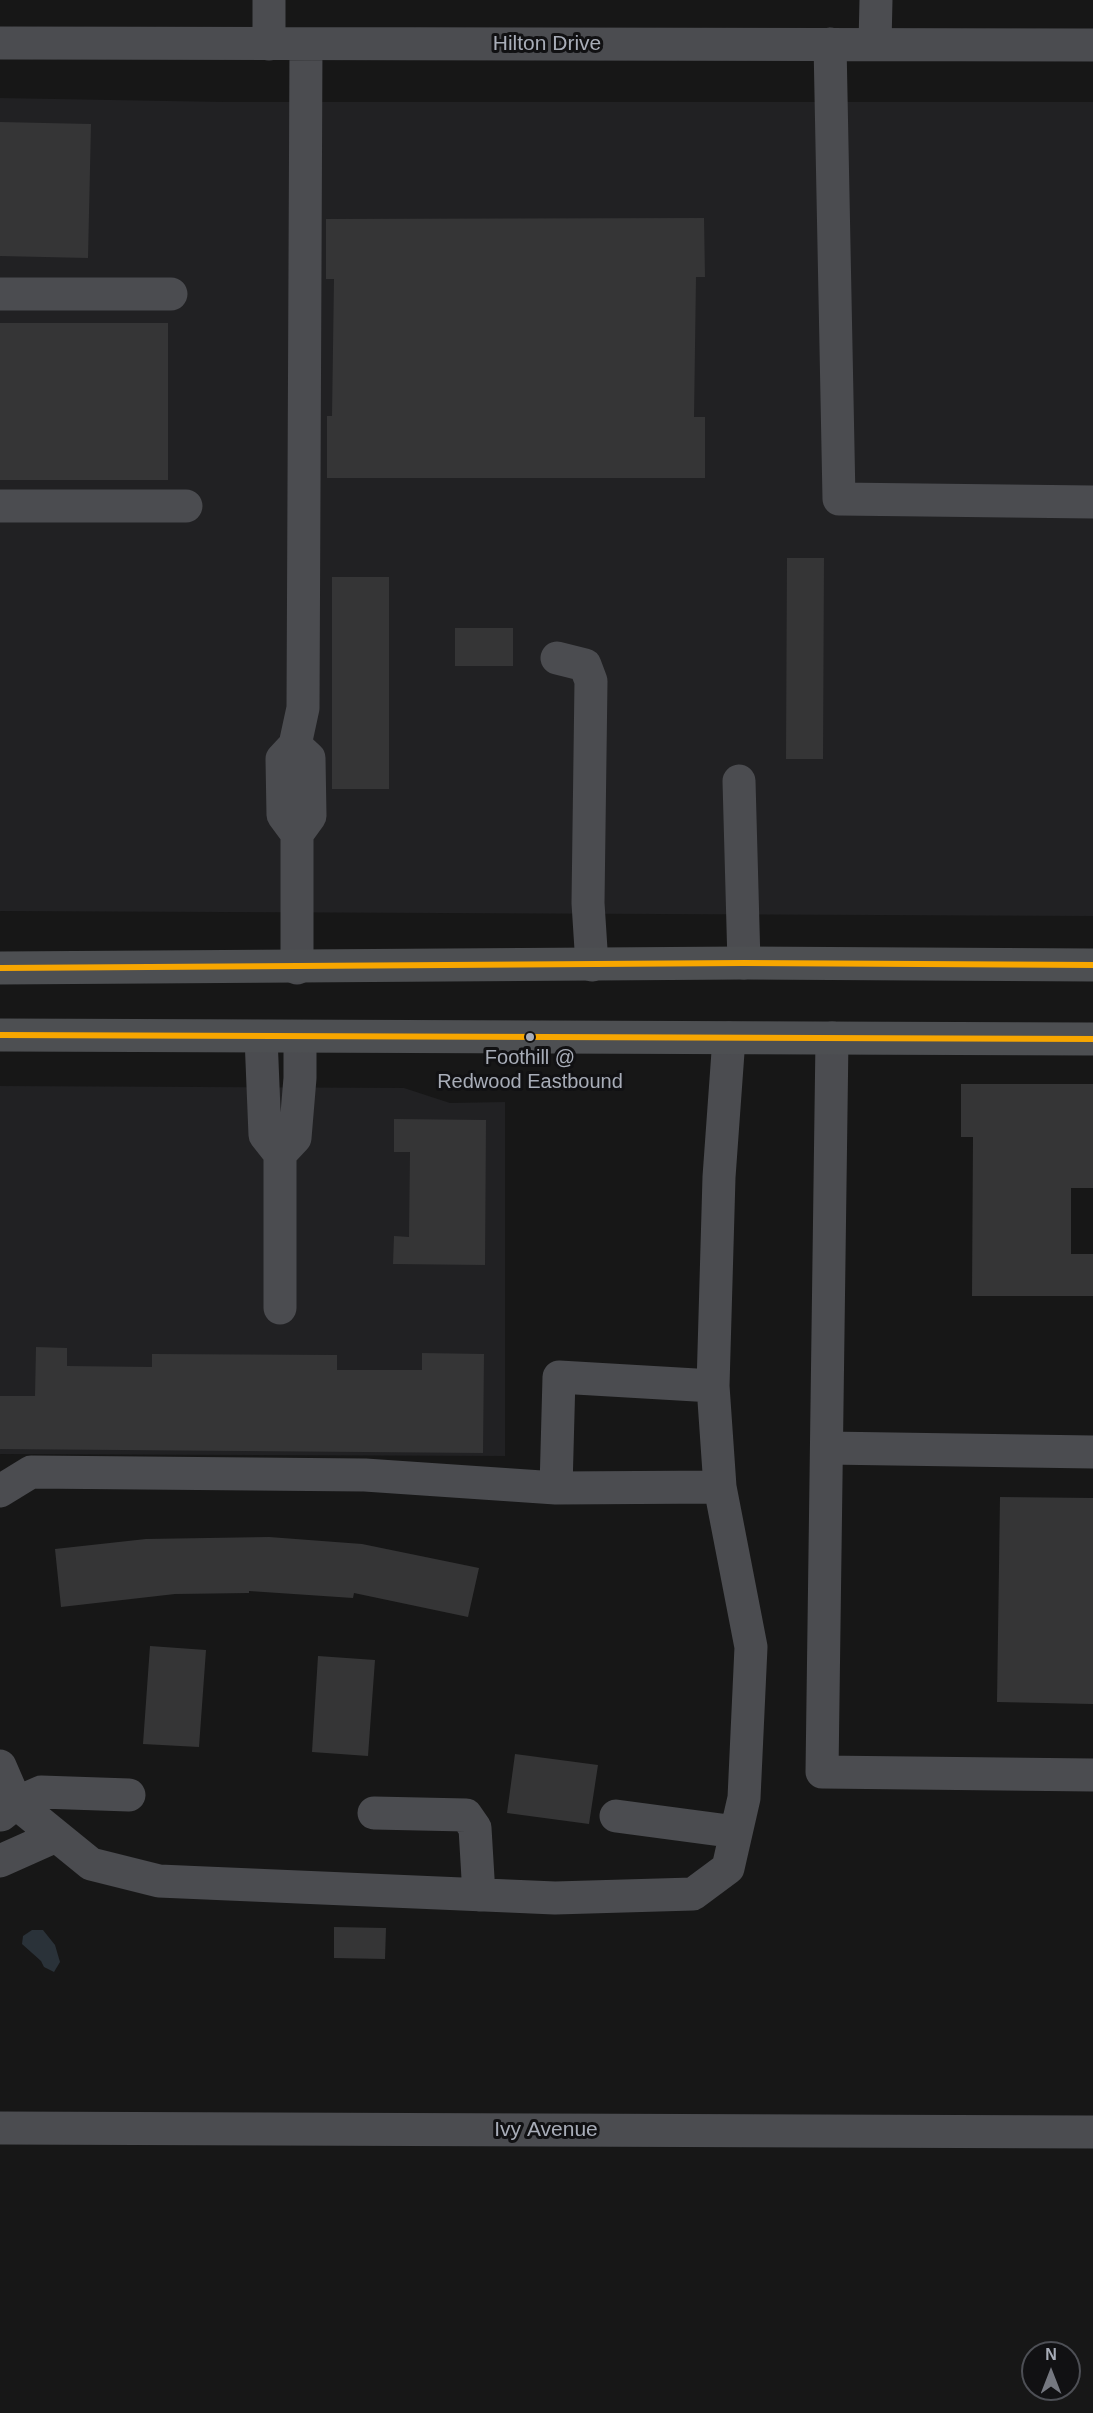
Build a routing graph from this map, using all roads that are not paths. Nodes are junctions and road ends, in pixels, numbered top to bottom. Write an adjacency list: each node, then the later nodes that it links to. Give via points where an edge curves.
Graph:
1 (269, 0): 4 (street)
2 (876, 0): 7 (street)
3 (0, 43): 4 (street, Hilton Drive)
4 (269, 44): 5 (street, Hilton Drive)
5 (306, 44): 6 (street, Hilton Drive); 20 (street, via 303,708 295,745 282,759 283,815 297,834)
6 (830, 44): 7 (street, Hilton Drive); 11 (street, via 839,499)
7 (875, 44): 8 (street, Hilton Drive)
8 (1093, 45)
9 (0, 294): 10 (street)
10 (171, 294)
11 (1093, 502)
12 (0, 506): 13 (street)
13 (186, 506)
14 (557, 658): 18 (street, via 585,665 591,681 588,903)
15 (739, 781): 16 (street)
16 (744, 963): 17 (main road); 18 (main road)
17 (1093, 964)
18 (592, 965): 20 (main road)
19 (0, 968): 20 (main road)
20 (297, 968)
21 (0, 1035): 22 (main road)
22 (261, 1037): 23 (main road); 27 (street, via 265,1135)
23 (300, 1037): 24 (main road); 27 (street, via 296,1138)
24 (729, 1038): 25 (main road); 29 (street, via 719,1176)
25 (832, 1038): 26 (main road); 30 (street)
26 (1093, 1039)
27 (280, 1154): 28 (street)
28 (280, 1308)
29 (713, 1386): 32 (street); 33 (street, via 559,1377)
30 (827, 1448): 31 (street); 36 (street, via 822,1772)
31 (1093, 1452)
32 (720, 1487): 33 (street); 41 (street, via 752,1647 744,1798)
33 (556, 1488): 34 (street, via 365,1475 31,1472)
34 (0, 1491)
35 (0, 1766): 38 (street)
36 (1093, 1775)
37 (129, 1795): 38 (street, via 41,1792)
38 (8, 1809): 42 (street)
39 (374, 1813): 44 (street, via 466,1815 476,1828)
40 (616, 1816): 41 (street)
41 (736, 1832): 44 (street, via 728,1868 693,1894 555,1898)
42 (56, 1836): 43 (street); 44 (street, via 91,1864 159,1881)
43 (0, 1860)
44 (479, 1895)
45 (0, 2128): 46 (street, Ivy Avenue)
46 (1093, 2132)

